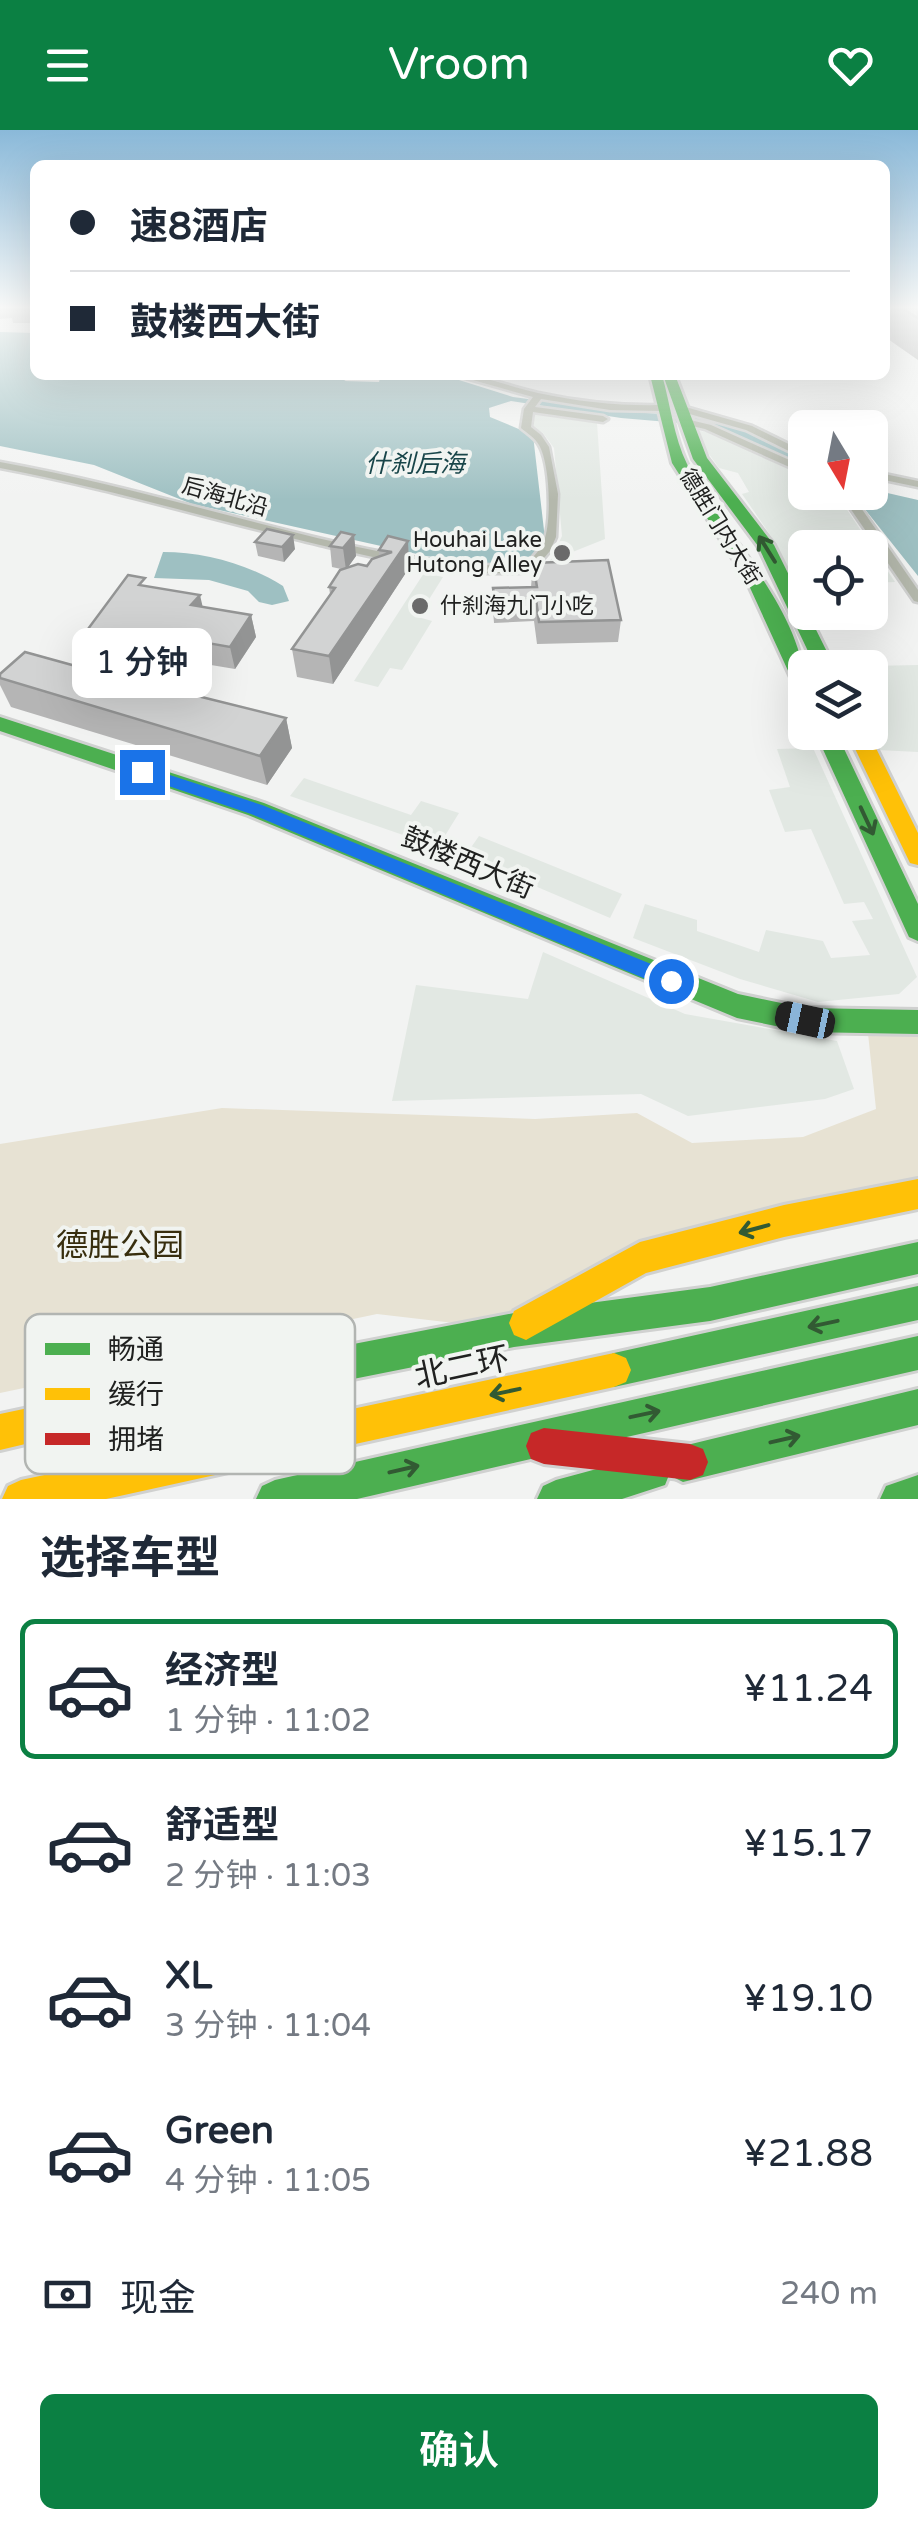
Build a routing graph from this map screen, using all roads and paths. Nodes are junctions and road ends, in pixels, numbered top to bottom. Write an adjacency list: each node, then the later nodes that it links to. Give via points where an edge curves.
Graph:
1 (476, 380): 4 (street)
2 (658, 380): 6 (main road, 德胜门内大街)
3 (668, 380): 6 (main road, 德胜门内大街)
4 (537, 398): 5 (street); 6 (street)
5 (529, 409): 7 (street); 15 (street, via 526,428 546,450 553,514 552,536)
6 (672, 415): 8 (street, via 748,428); 9 (street); 17 (main road, 德胜门内大街, one-way to 6, via 766,545 700,474 677,440); 18 (main road, 德胜门内大街, via 679,463 738,548)
7 (603, 419)
8 (788, 448)
9 (788, 463)
10 (0, 465): 15 (street, 后海北沿, via 418,563)
11 (888, 478): 12 (street)
12 (918, 484)
13 (857, 510): 16 (street)
14 (559, 566): 15 (street, 后海北沿)
15 (526, 570)
16 (918, 598)
17 (817, 650)
18 (788, 651)
19 (0, 724): 24 (main road, 鼓楼西大街, via 256,809 738,1006 805,1020)
20 (833, 750): 23 (main road, one-way to 23)
21 (866, 750): 22 (main road)
22 (918, 856)
23 (918, 930)
24 (918, 1022)
25 (918, 1194): 28 (main road, one-way to 28, via 640,1258)
26 (918, 1258): 28 (main road, via 710,1304)
27 (918, 1303): 32 (main road, 北二环, one-way to 32)
28 (514, 1330): 30 (main road)
29 (918, 1354): 35 (main road, one-way to 29)
30 (355, 1361)
31 (918, 1408): 36 (main road, one-way to 31)
32 (355, 1425)
33 (25, 1427): 34 (main road)
34 (0, 1432)
35 (516, 1442): 36 (main road); 40 (main road, one-way to 35)
36 (690, 1462): 41 (main road)
37 (133, 1474): 39 (main road, 北二环)
38 (918, 1494): 42 (main road)
39 (21, 1499)
40 (275, 1499)
41 (556, 1499)
42 (898, 1499)

